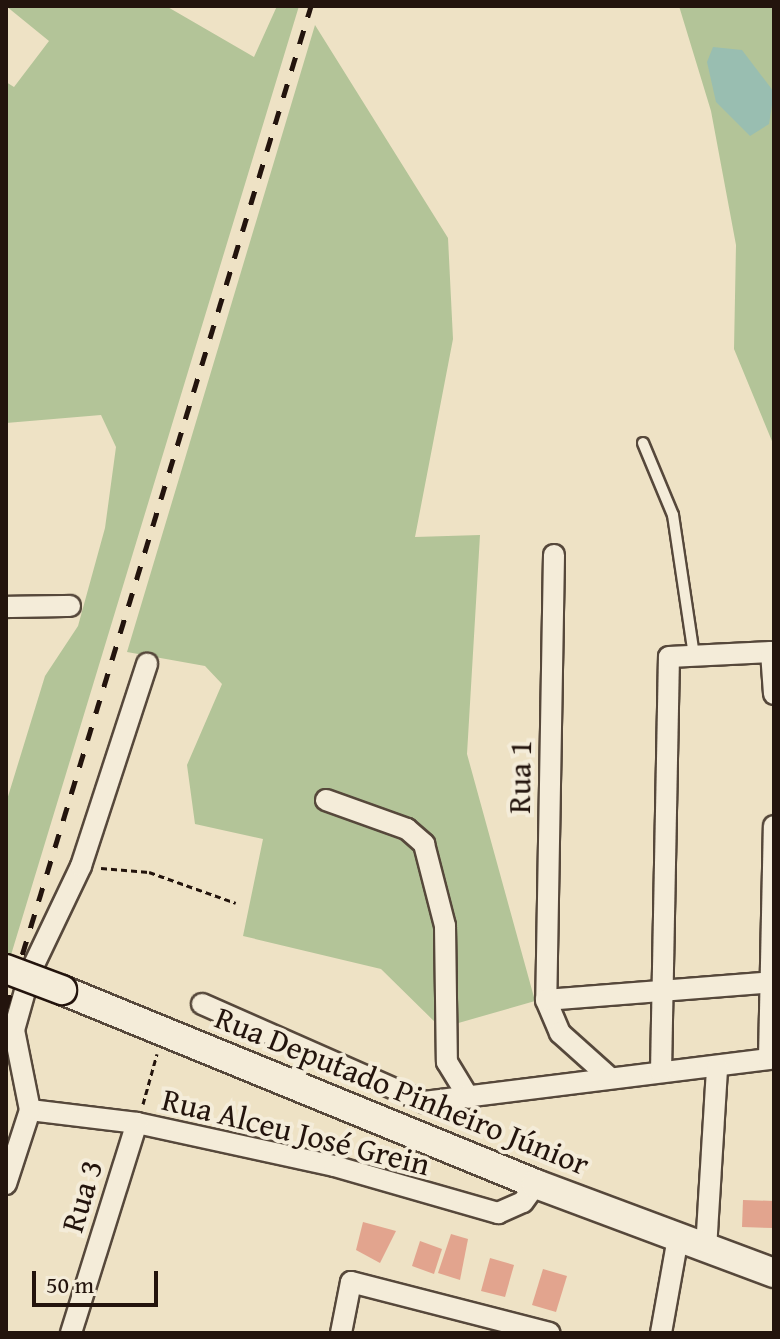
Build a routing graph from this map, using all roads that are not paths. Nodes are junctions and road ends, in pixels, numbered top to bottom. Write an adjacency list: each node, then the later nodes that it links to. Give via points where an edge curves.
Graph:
1 (643, 443): 5 (lane, via 673,515)
2 (554, 555): 13 (street, Rua 1)
3 (70, 606): 4 (street)
4 (6, 607)
5 (694, 656): 7 (street, via 771,652); 12 (street, via 669,657)
6 (147, 664): 19 (street, via 81,866 30,973 14,1030)
7 (774, 694)
8 (326, 800): 18 (street, via 412,831 424,844 445,926 447,1062)
9 (774, 826): 11 (street)
10 (6, 969): 22 (street, Rua Deputado Pinheiro Júnior, bridge)
11 (771, 982): 12 (street); 15 (street, via 769,1059)
12 (662, 993): 13 (street); 16 (street)
13 (546, 1000): 17 (street, via 560,1033)
14 (202, 1004): 18 (street, via 424,1102)
15 (717, 1067): 16 (street); 24 (street)
16 (661, 1072): 17 (street)
17 (608, 1076): 18 (street)
18 (469, 1098)
19 (30, 1110): 20 (street, Rua Alceu José Grein); 21 (street)
20 (137, 1123): 22 (street, Rua Alceu José Grein, via 334,1166 488,1211 523,1202); 27 (street, Rua 3)
21 (6, 1184)
22 (536, 1184): 23 (street, Rua Deputado Pinheiro Júnior)
23 (678, 1238): 24 (street, Rua Deputado Pinheiro Júnior); 30 (street)
24 (706, 1249): 25 (street, Rua Deputado Pinheiro Júnior)
25 (774, 1273)
26 (506, 1327): 28 (street, via 351,1282); 29 (street)
27 (71, 1333)
28 (341, 1333)
29 (550, 1333)
30 (661, 1333)

